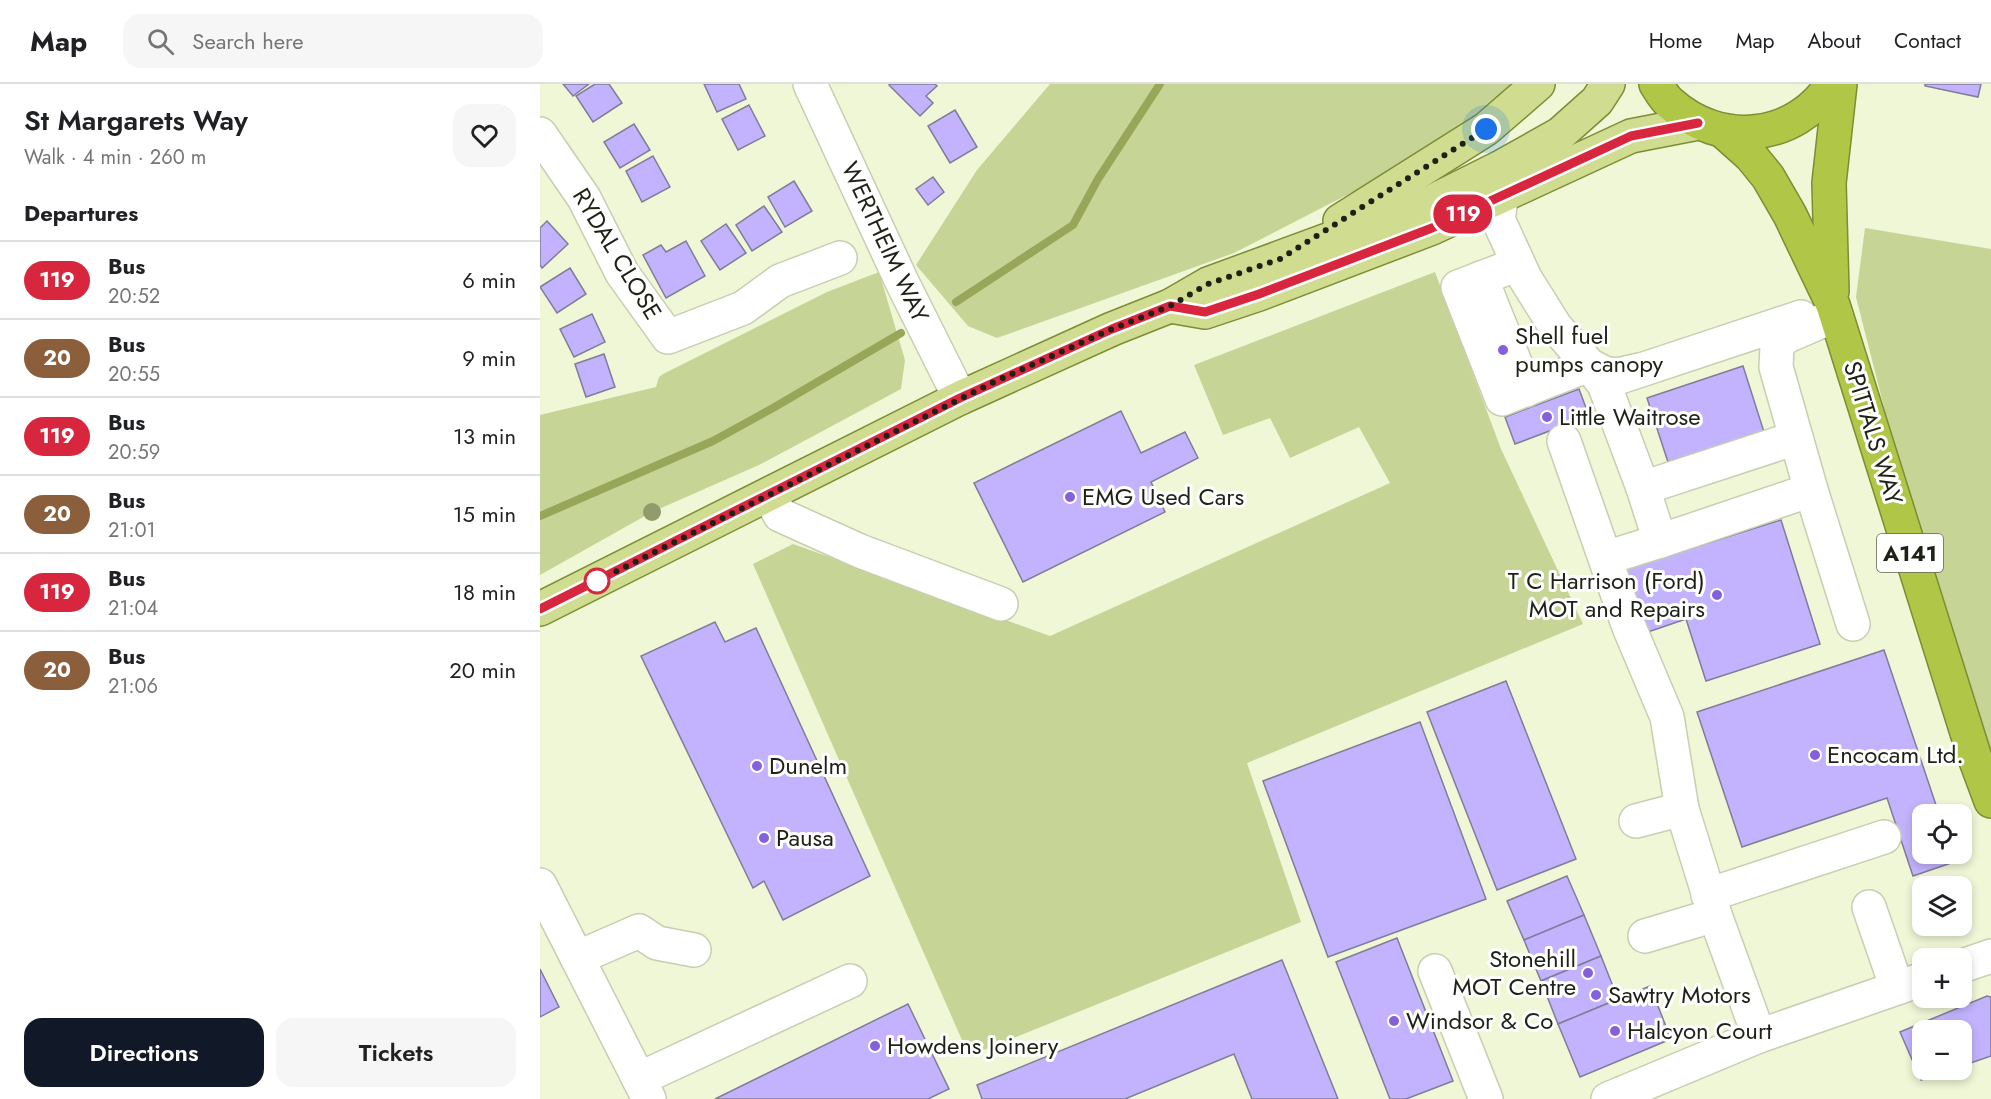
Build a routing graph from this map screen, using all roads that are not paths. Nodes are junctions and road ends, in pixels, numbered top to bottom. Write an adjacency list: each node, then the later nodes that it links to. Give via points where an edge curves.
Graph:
1 (1538, 84): 11 (main road, via 1486,129)
2 (1608, 84): 11 (main road, via 1597,102 1560,134 1503,166 1431,202)
3 (1656, 84): 7 (highway, SPITTALS WAY, via 1668,102)
4 (1832, 84): 7 (highway, via 1822,99 1794,121 1759,132)
5 (1840, 84): 14 (highway, SPITTALS WAY / A141, via 1829,183)
6 (819, 87): 17 (street, WERTHEIM WAY, via 902,282)
7 (1710, 127): 9 (main road, via 1631,136); 14 (highway, SPITTALS WAY / A141, via 1751,156 1768,177)
8 (540, 134): 10 (street, RYDAL CLOSE, via 584,198 622,273 668,336 743,308 780,281)
9 (1502, 195): 12 (street, via 1498,219); 13 (main road, via 1432,228 1259,294 1205,312)
10 (840, 258)
11 (1280, 259): 13 (main road, via 1208,284)
12 (1499, 276): 15 (street, via 1555,326); 16 (street); 16 (street, via 1447,292 1491,405)
13 (1170, 306): 17 (main road)
14 (1834, 310): 15 (street, via 1639,370); 18 (street, via 1785,337 1777,346 1776,367); 28 (highway, SPITTALS WAY / A141)
15 (1597, 375): 16 (street); 20 (street)
16 (1520, 392)
17 (960, 398): 22 (main road)
18 (1796, 438): 20 (street); 21 (street)
19 (1564, 441): 24 (street)
20 (1643, 488): 23 (street)
21 (1811, 490): 23 (street); 27 (street)
22 (769, 495): 25 (street, via 780,515 860,551); 26 (main road)
23 (1660, 541): 24 (street)
24 (1606, 558): 29 (street, via 1629,627 1667,717)
25 (1001, 604)
26 (540, 609)
27 (1852, 624)
28 (1991, 801)
29 (1682, 809): 30 (street); 33 (street)
30 (1636, 821)
31 (1884, 837): 33 (street)
32 (540, 885): 38 (street)
33 (1712, 905): 35 (street); 43 (street)
34 (1869, 907): 42 (street)
35 (1645, 936)
36 (694, 950): 38 (street, via 657,943 639,931)
37 (1991, 956): 39 (street)
38 (577, 958): 44 (street)
39 (1972, 963)
40 (1435, 971): 45 (street)
41 (850, 981): 44 (street)
42 (1910, 983): 43 (street)
43 (1759, 1036): 46 (street)
44 (644, 1089)
45 (1486, 1099)
46 (1608, 1099)

